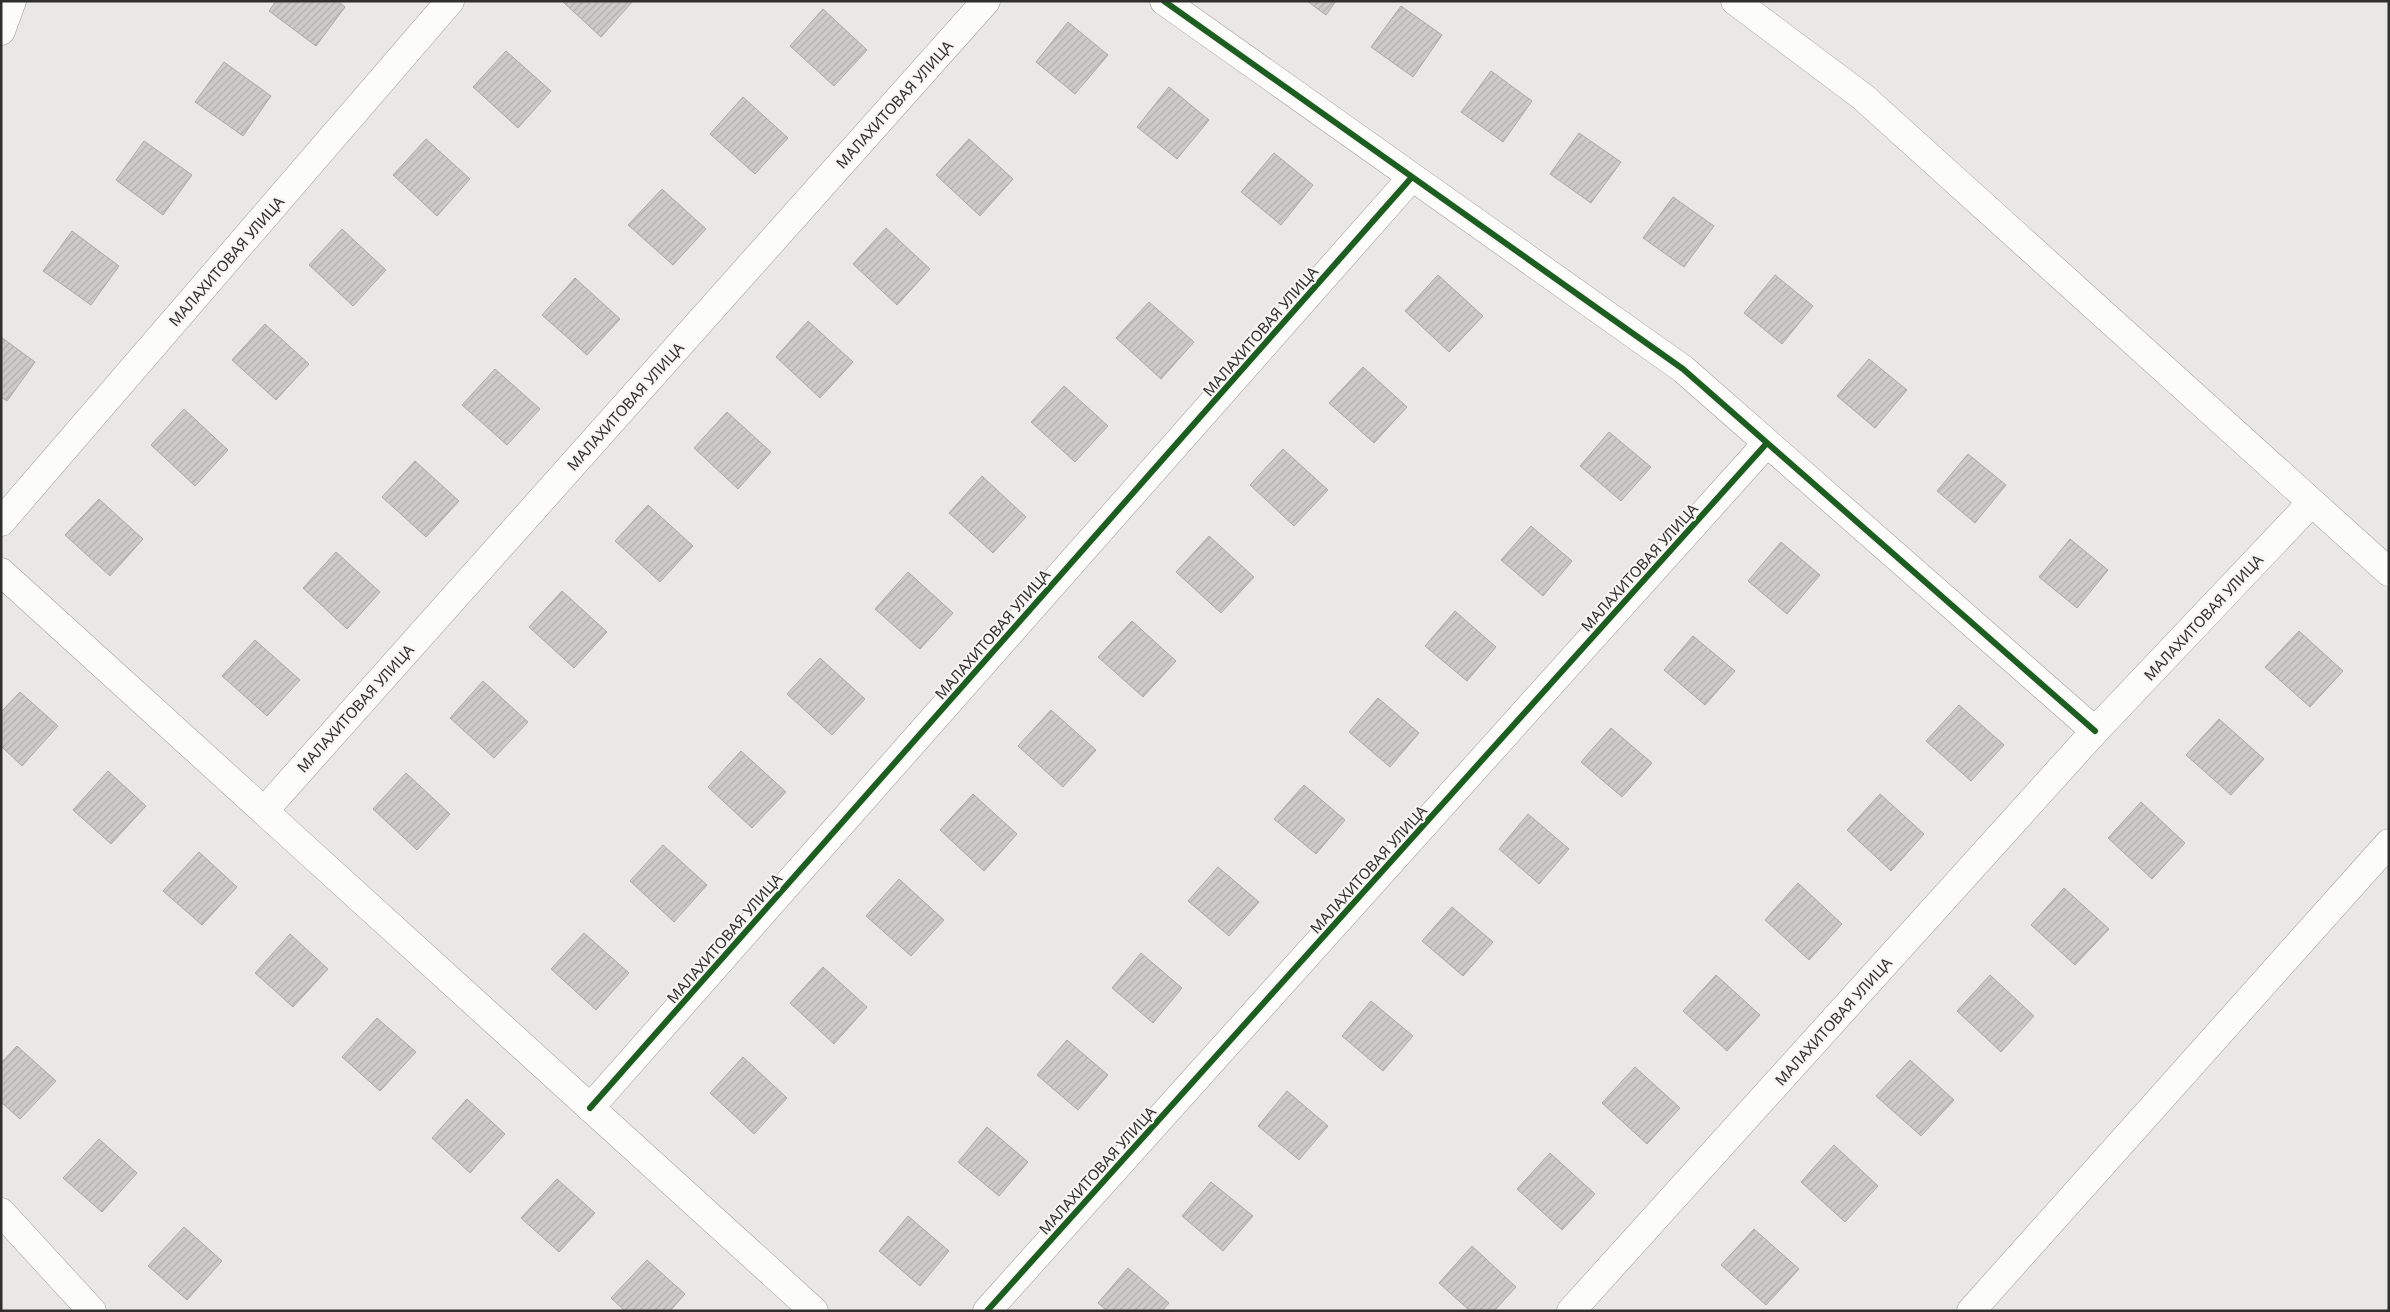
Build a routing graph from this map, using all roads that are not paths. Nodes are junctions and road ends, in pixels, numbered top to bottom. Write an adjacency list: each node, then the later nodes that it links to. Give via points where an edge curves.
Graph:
1 (12, 1): 6 (street)
2 (450, 1): 10 (street, МАЛАХИТОВАЯ УЛИЦА)
3 (986, 1): 14 (street, МАЛАХИТОВАЯ УЛИЦА)
4 (1164, 1): 7 (street)
5 (1735, 1): 9 (street, via 1863,97)
6 (1, 31)
7 (1412, 177): 8 (street, via 1683,369); 16 (street, МАЛАХИТОВАЯ УЛИЦА)
8 (1767, 443): 13 (street); 20 (street, МАЛАХИТОВАЯ УЛИЦА)
9 (2312, 503): 12 (street); 13 (street, МАЛАХИТОВАЯ УЛИЦА)
10 (1, 522)
11 (1, 572): 14 (street)
12 (2389, 572)
13 (2095, 731): 21 (street, МАЛАХИТОВАЯ УЛИЦА)
14 (264, 811): 16 (street)
15 (2389, 843): 22 (street)
16 (590, 1108): 19 (street)
17 (1, 1212): 18 (street)
18 (92, 1311)
19 (814, 1311)
20 (987, 1311)
21 (1571, 1311)
22 (1971, 1311)

